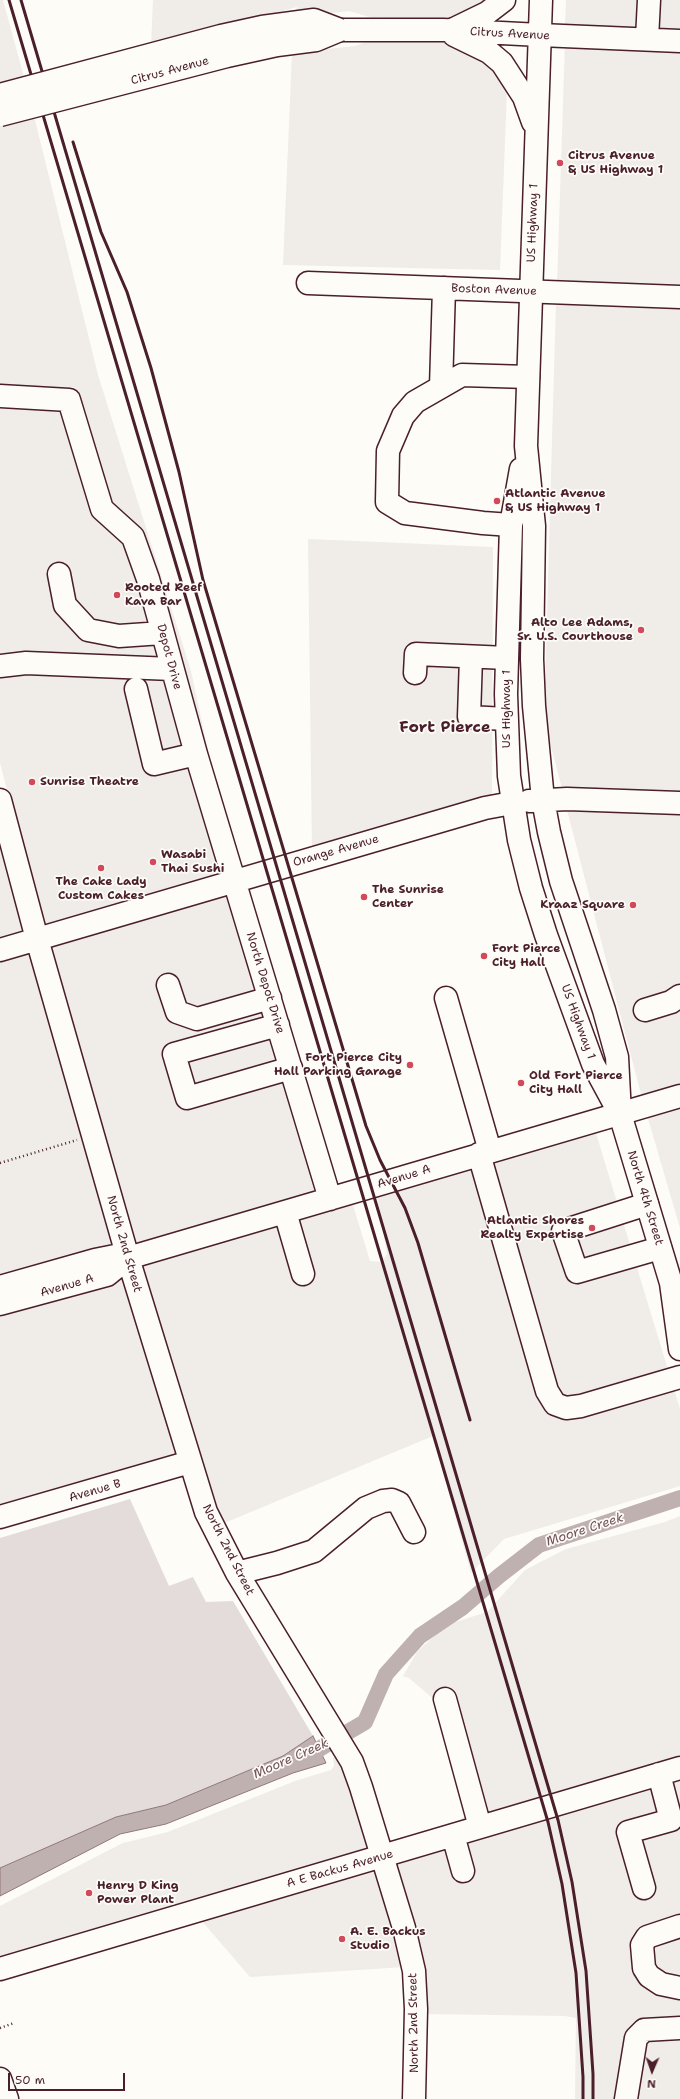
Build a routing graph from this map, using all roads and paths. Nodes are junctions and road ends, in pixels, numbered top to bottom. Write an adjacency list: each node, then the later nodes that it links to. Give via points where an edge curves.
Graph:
1 (504, 0): 5 (street, via 486,13)
2 (541, 0): 6 (street, US Highway 1)
3 (649, 0): 7 (street)
4 (340, 30): 5 (street, Citrus Avenue); 9 (street, Citrus Avenue, bridge, via 314,20 262,26); 10 (street, Citrus Avenue, bridge, via 316,40 227,56)
5 (446, 31): 6 (street, Citrus Avenue); 11 (street, via 482,48 502,63 524,97)
6 (540, 35): 7 (street, Citrus Avenue); 11 (street, US Highway 1)
7 (647, 39): 8 (street, Citrus Avenue)
8 (680, 41)
9 (0, 95)
10 (0, 115)
11 (536, 130): 14 (street, US Highway 1)
12 (308, 283): 13 (street, Boston Avenue)
13 (444, 288): 14 (street, Boston Avenue); 17 (street)
14 (531, 292): 15 (street, Boston Avenue); 16 (street, US Highway 1)
15 (680, 297)
16 (528, 377): 17 (street, via 462,375); 19 (street, US Highway 1)
17 (441, 388): 20 (street, via 415,402 403,416 388,451 387,502 405,512)
18 (0, 396): 22 (street, Depot Drive, via 69,400 102,509 133,537 148,579)
19 (526, 446): 20 (street, US Highway 1); 32 (street, US Highway 1, via 534,526 532,659)
20 (511, 525): 24 (street, US Highway 1)
21 (59, 574): 22 (street, via 65,605 88,630 119,636)
22 (162, 633): 26 (street, Depot Drive)
23 (471, 657): 24 (street); 27 (street, via 416,654); 29 (street, via 469,717)
24 (507, 658): 29 (street, US Highway 1)
25 (0, 666): 26 (street, via 26,663)
26 (172, 669): 30 (street, Depot Drive)
27 (414, 673)
28 (136, 689): 30 (street, via 154,764)
29 (506, 719): 33 (street, US Highway 1)
30 (196, 754): 35 (street, Depot Drive)
31 (0, 800): 36 (street, North 2nd Street)
32 (543, 800): 33 (street, Orange Avenue); 34 (street, Orange Avenue); 46 (street, US Highway 1, via 561,881 617,1056)
33 (512, 803): 35 (street, Orange Avenue, via 485,808); 46 (street, US Highway 1, via 529,881 546,934 593,1064)
34 (680, 803)
35 (234, 881): 36 (street, Orange Avenue); 40 (street, North Depot Drive)
36 (37, 939): 37 (street, Orange Avenue); 54 (street, North 2nd Street)
37 (0, 950)
38 (168, 985): 40 (street, via 177,1012 197,1019)
39 (680, 996): 42 (street, via 671,1002)
40 (270, 998): 43 (street, North Depot Drive)
41 (446, 998): 48 (street)
42 (645, 1010)
43 (278, 1024): 44 (street, North Depot Drive); 44 (street, via 174,1054 187,1098)
44 (291, 1068): 50 (street, North Depot Drive)
45 (680, 1096): 46 (street, Avenue A)
46 (620, 1114): 48 (street, Avenue A); 51 (street, North 4th Street)
47 (79, 1140): 49 (path)
48 (485, 1153): 50 (street, Avenue A); 60 (street, via 547,1391 555,1404 566,1408 581,1406)
49 (0, 1162)
50 (330, 1199): 52 (street, Avenue A)
51 (647, 1204): 53 (street, North 4th Street); 53 (street, via 563,1231 577,1272)
52 (285, 1212): 54 (street, Avenue A); 55 (street)
53 (660, 1248): 57 (street, North 4th Street)
54 (128, 1258): 56 (street, Avenue A, via 115,1256 95,1260); 58 (street, Avenue A, via 107,1275); 61 (street, North 2nd Street)
55 (303, 1274)
56 (0, 1287)
57 (675, 1291): 59 (street, North 4th Street)
58 (0, 1304)
59 (680, 1349)
60 (680, 1377)
61 (190, 1462): 62 (street, Avenue B); 64 (street, North 2nd Street, via 206,1512)
62 (0, 1517)
63 (414, 1532): 64 (street, via 399,1503 392,1500 383,1501 366,1508 314,1550)
64 (237, 1573): 70 (street, North 2nd Street, via 352,1762)
65 (445, 1700): 68 (street)
66 (680, 1768): 67 (street, A E Backus Avenue)
67 (659, 1774): 68 (street, A E Backus Avenue); 72 (street, via 671,1820 628,1832)
68 (480, 1827): 69 (street, A E Backus Avenue)
69 (453, 1835): 70 (street, A E Backus Avenue); 71 (street)
70 (383, 1856): 74 (street, A E Backus Avenue); 81 (street, North 2nd Street, via 414,1971)
71 (463, 1871)
72 (644, 1888)
73 (680, 1926): 75 (street, via 647,1937 642,1945 644,1968 650,1976 661,1984)
74 (0, 1970)
75 (680, 1988)
76 (14, 2023): 77 (path)
77 (0, 2028)
78 (680, 2028): 82 (street, via 644,2030 636,2038)
79 (0, 2079): 80 (street)
80 (7, 2099)
81 (414, 2099)
82 (626, 2099)

